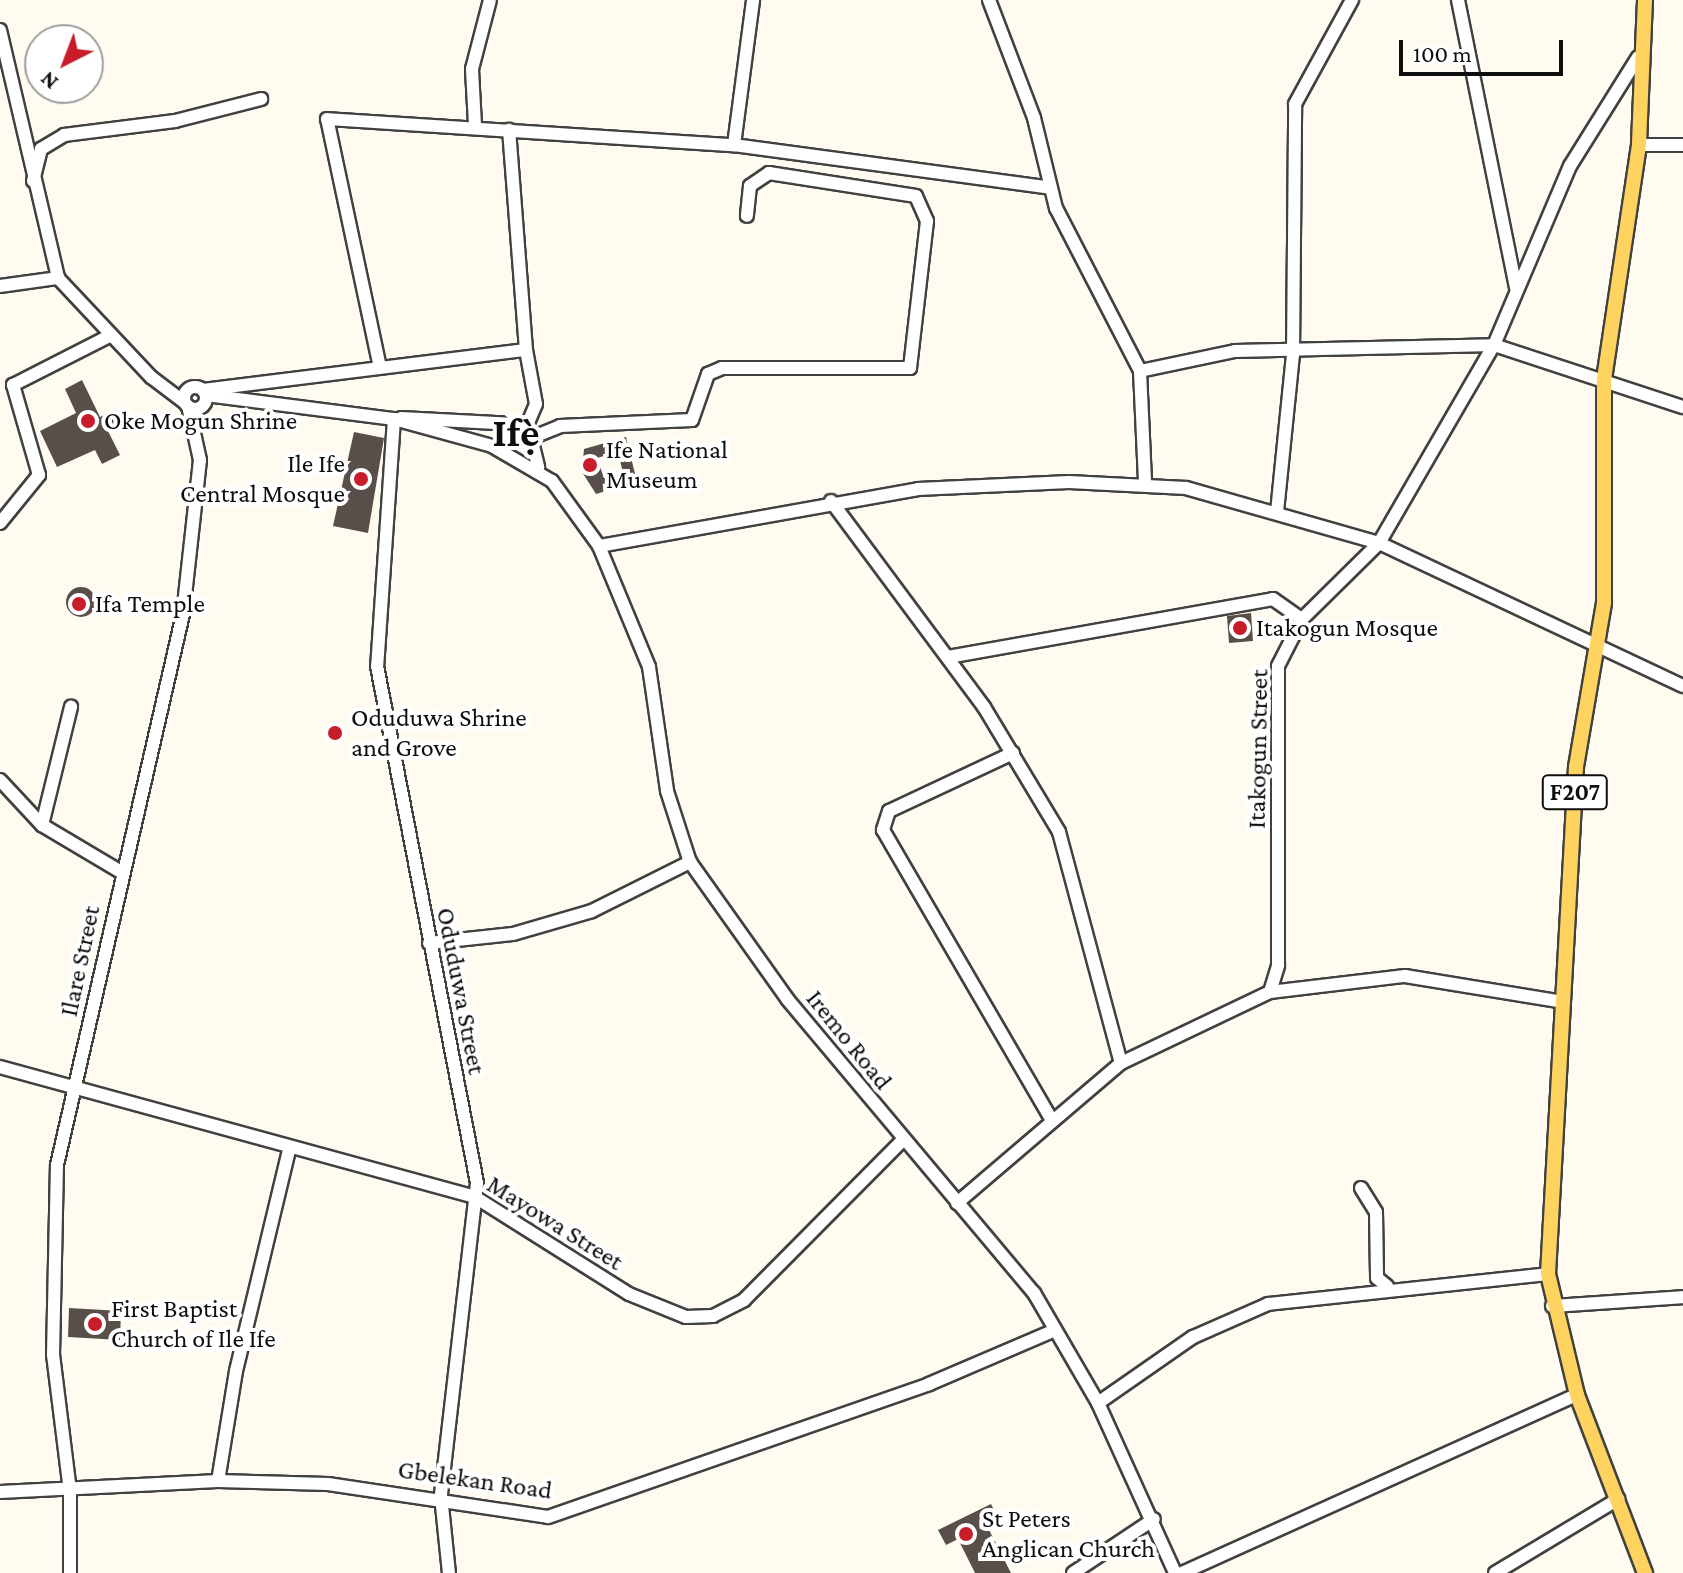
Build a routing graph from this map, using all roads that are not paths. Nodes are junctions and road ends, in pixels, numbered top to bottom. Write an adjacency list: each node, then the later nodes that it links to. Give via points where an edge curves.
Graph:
1 (490, 0): 11 (street, via 472,69)
2 (753, 0): 13 (street)
3 (989, 0): 17 (street, via 1034,118)
4 (1352, 0): 25 (street, via 1295,104)
5 (1458, 0): 21 (street)
6 (1645, 0): 8 (main road, F207)
7 (0, 30): 10 (street)
8 (1638, 57): 14 (main road, F207); 21 (street, Itakogun Street, via 1570,166)
9 (261, 99): 16 (street, via 175,121 64,135 41,149)
10 (6, 102): 16 (street)
11 (475, 125): 12 (street); 26 (street, via 327,119)
12 (509, 130): 13 (street); 24 (street)
13 (734, 145): 17 (street)
14 (1639, 145): 15 (street); 28 (main road, F207)
15 (1683, 145)
16 (32, 184): 19 (street)
17 (1050, 188): 27 (street)
18 (747, 216): 35 (street, via 750,186 769,173 916,196 927,221 910,368 722,368 708,374 692,420 560,426)
19 (58, 278): 20 (street); 22 (street)
20 (0, 286)
21 (1516, 288): 23 (street, Itakogun Street)
22 (111, 335): 29 (street); 31 (street, via 151,377)
23 (1494, 345): 25 (street); 28 (street); 42 (street, Itakogun Street)
24 (526, 350): 26 (street); 35 (street, via 536,404)
25 (1293, 354): 27 (street, via 1235,351); 40 (street)
26 (379, 363): 31 (street)
27 (1140, 371): 38 (street)
28 (1604, 380): 32 (street); 45 (main road, F207)
29 (13, 385): 30 (street); 41 (street, via 39,475)
30 (0, 392)
31 (196, 399): 33 (street); 53 (street, Ilare Street, via 198,444 183,614)
32 (1683, 407)
33 (394, 419): 34 (street); 36 (street); 54 (street, Oduduwa Street, via 377,666)
34 (496, 420): 35 (street); 36 (street)
35 (528, 434): 37 (street)
36 (492, 446): 37 (street)
37 (538, 467): 43 (street, Iremo Road)
38 (1145, 483): 39 (street, via 994,484); 40 (street)
39 (831, 501): 43 (street); 46 (street)
40 (1277, 512): 42 (street)
41 (0, 523)
42 (1379, 543): 44 (street, Itakogun Street); 45 (street)
43 (599, 546): 52 (street, Iremo Road, via 649,667 667,791)
44 (1302, 619): 46 (street, via 1273,599); 55 (street, Itakogun Street, via 1278,666 1278,965)
45 (1599, 651): 47 (street); 56 (main road, F207, via 1576,767)
46 (948, 657): 49 (street)
47 (1683, 686)
48 (71, 707): 51 (street)
49 (1013, 753): 57 (street, via 1059,832 1078,884); 60 (street, via 889,811 883,830)
50 (0, 780): 51 (street)
51 (42, 825): 53 (street)
52 (690, 862): 54 (street, via 592,911 513,934); 61 (street, Iremo Road, via 735,932)
53 (121, 872): 59 (street, Ilare Street)
54 (429, 943): 64 (street, Oduduwa Street)
55 (1270, 992): 56 (street, via 1405,976); 57 (street)
56 (1563, 1002): 66 (main road, F207)
57 (1121, 1063): 60 (street)
58 (0, 1067): 59 (street, Mayowa Street)
59 (76, 1088): 62 (street, Mayowa Street); 74 (street, Ilare Street, via 57,1165 51,1248 53,1355)
60 (1052, 1120): 65 (street)
61 (902, 1141): 64 (street, Mayowa Street, via 786,1265 713,1316 686,1317 629,1294); 65 (street, Iremo Road)
62 (289, 1150): 64 (street, Mayowa Street); 73 (street, via 236,1371)
63 (1361, 1188): 67 (street, via 1376,1212 1377,1278)
64 (475, 1197): 76 (street, Oduduwa Street)
65 (957, 1203): 70 (street, Iremo Road, via 1034,1293)
66 (1548, 1274): 67 (street); 69 (main road, F207)
67 (1387, 1286): 72 (street, via 1247,1312 1193,1337)
68 (1683, 1297): 69 (street)
69 (1552, 1306): 71 (main road, F207)
70 (1055, 1330): 72 (street, Iremo Road); 76 (street, Gbelekan Road, via 929,1384 580,1510 548,1517)
71 (1577, 1395): 77 (main road, F207); 83 (street)
72 (1098, 1403): 78 (street, Iremo Road)
73 (218, 1481): 74 (street, Gbelekan Road); 76 (street, Gbelekan Road)
74 (70, 1491): 75 (street, Gbelekan Road); 79 (street, Ilare Street)
75 (0, 1492)
76 (441, 1496): 80 (street, Oduduwa Street)
77 (1618, 1499): 84 (street); 85 (main road, F207)
78 (1154, 1519): 81 (street); 82 (street, Iremo Road)
79 (70, 1573)
80 (449, 1573)
81 (1073, 1573)
82 (1175, 1573)
83 (1182, 1573)
84 (1495, 1573)
85 (1645, 1573)

